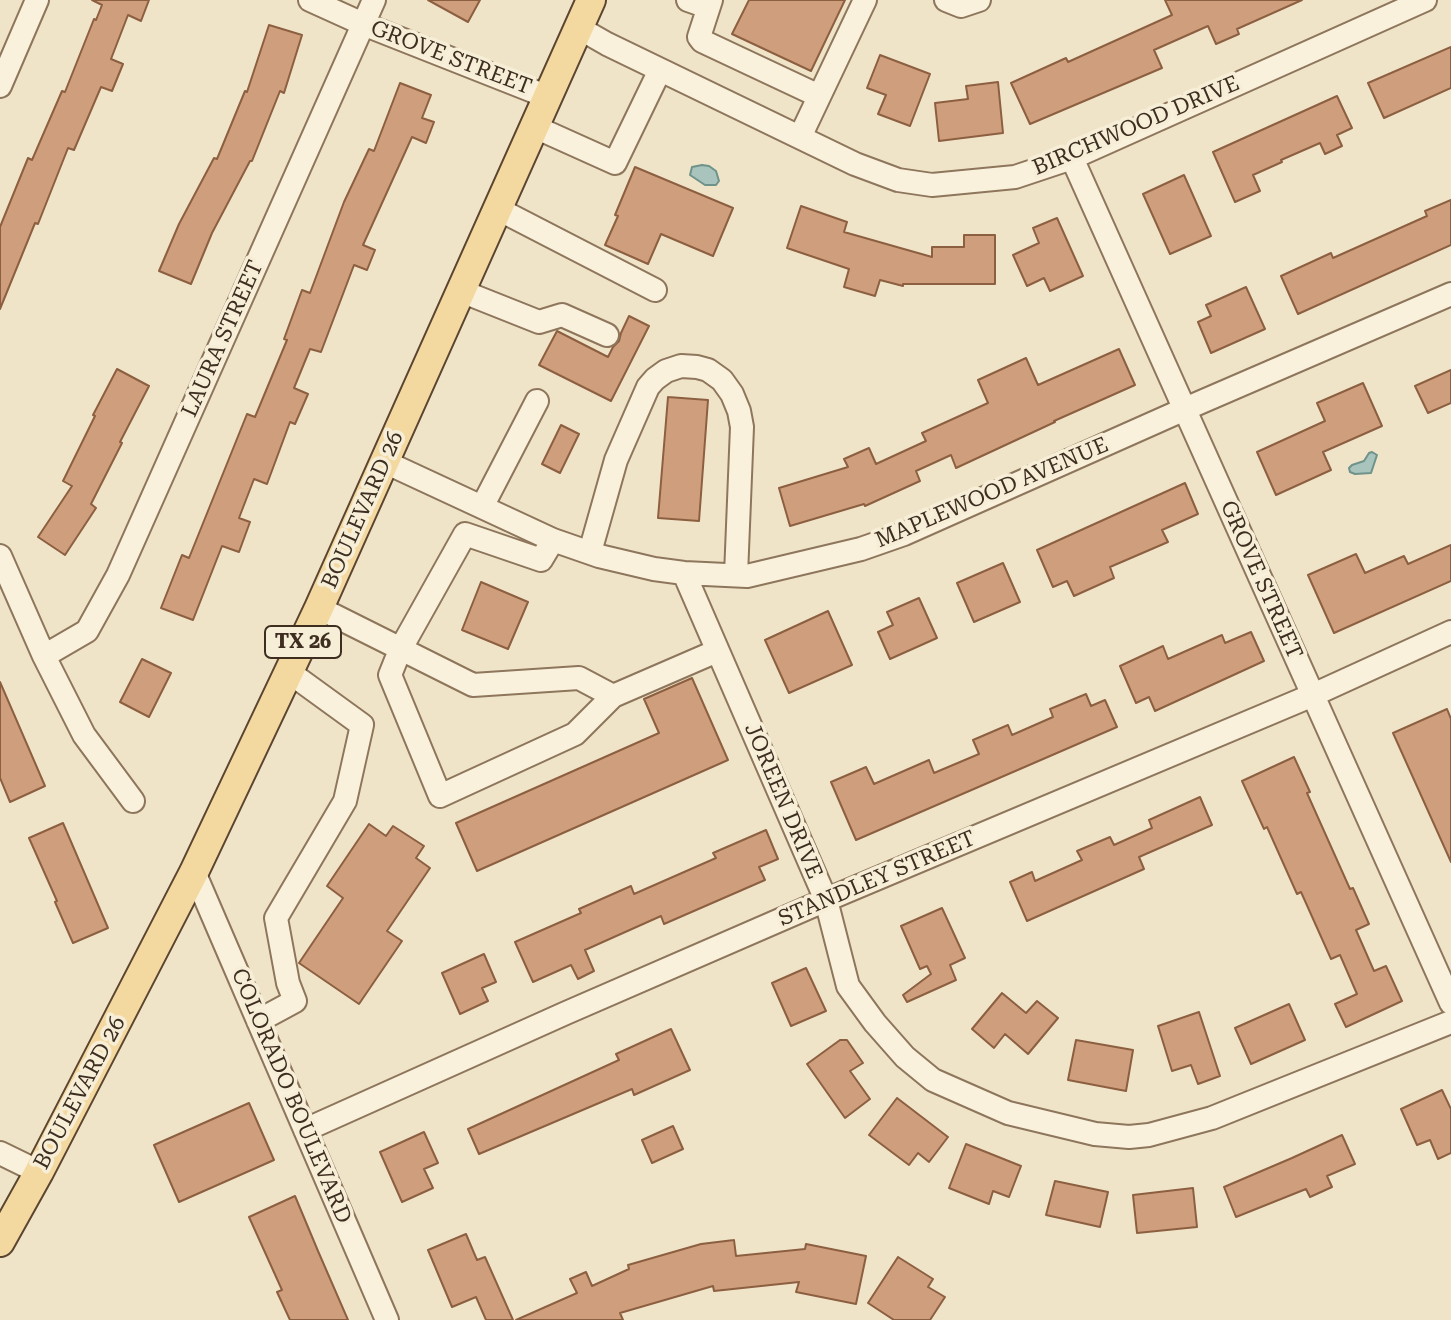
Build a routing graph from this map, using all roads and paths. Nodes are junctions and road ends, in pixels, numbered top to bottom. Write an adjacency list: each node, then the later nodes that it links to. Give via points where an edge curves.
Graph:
1 (37, 0): 13 (street)
2 (310, 0): 10 (street, GROVE STREET)
3 (374, 0): 10 (street, LAURA STREET)
4 (593, 0): 11 (main road, BOULEVARD 26 / TX 26)
5 (865, 0): 14 (street)
6 (946, 0): 7 (street, via 961,6)
7 (979, 0)
8 (1425, 0): 18 (street, BIRCHWOOD DRIVE)
9 (702, 2): 14 (street, via 702,41)
10 (363, 24): 15 (street, GROVE STREET); 37 (street, LAURA STREET, via 118,575 87,631)
11 (579, 28): 12 (street, BIRCHWOOD DRIVE); 15 (main road, BOULEVARD 26 / TX 26)
12 (660, 70): 16 (street, via 615,163); 17 (street, BIRCHWOOD DRIVE)
13 (0, 86)
14 (819, 96): 17 (street)
15 (548, 97): 16 (main road, BOULEVARD 26 / TX 26)
16 (535, 127): 19 (main road, BOULEVARD 26 / TX 26)
17 (800, 137): 18 (street, BIRCHWOOD DRIVE, via 898,180 932,185 1015,177)
18 (1072, 158): 25 (street, GROVE STREET)
19 (498, 209): 20 (street); 21 (main road, BOULEVARD 26 / TX 26)
20 (655, 290)
21 (461, 291): 23 (street, via 539,322 562,315); 26 (main road, BOULEVARD 26 / TX 26)
22 (1451, 294): 25 (street, MAPLEWOOD AVENUE)
23 (607, 335)
24 (537, 401): 27 (street)
25 (1185, 409): 32 (street, MAPLEWOOD AVENUE, via 904,534 847,553); 39 (street, GROVE STREET)
26 (385, 462): 27 (street, MAPLEWOOD AVENUE); 33 (main road, BOULEVARD 26 / TX 26)
27 (482, 507): 28 (street, MAPLEWOOD AVENUE)
28 (553, 540): 29 (street, MAPLEWOOD AVENUE); 35 (street, via 541,560 465,534)
29 (590, 552): 31 (street, MAPLEWOOD AVENUE); 32 (street, via 616,460 648,387 666,371 697,367 722,380 739,411)
30 (0, 556): 37 (street)
31 (684, 573): 32 (street, MAPLEWOOD AVENUE); 36 (street, JOREEN DRIVE)
32 (736, 575)
33 (319, 608): 35 (street); 38 (main road, BOULEVARD 26 / TX 26)
34 (1451, 632): 39 (street, STANDLEY STREET)
35 (400, 650): 40 (street, via 473,685 579,678); 40 (street, via 390,675 440,796 575,734)
36 (717, 651): 40 (street); 43 (street, JOREEN DRIVE)
37 (44, 656): 41 (street, via 84,735)
38 (289, 672): 42 (main road, BOULEVARD 26 / TX 26); 45 (street, via 362,725 345,801 276,918 295,1001)
39 (1313, 695): 43 (street, STANDLEY STREET); 44 (street, GROVE STREET)
40 (613, 696)
41 (133, 801)
42 (194, 872): 45 (street, COLORADO BOULEVARD); 49 (main road, BOULEVARD 26 / TX 26)
43 (826, 900): 46 (street, JOREEN DRIVE, via 848,986 905,1057 933,1080 1008,1113 1095,1134 1149,1135 1212,1118); 47 (street, STANDLEY STREET)
44 (1451, 1003)
45 (258, 1021): 47 (street, COLORADO BOULEVARD)
46 (1451, 1022)
47 (305, 1130): 51 (street, COLORADO BOULEVARD)
48 (0, 1153): 49 (street)
49 (39, 1172): 50 (main road, BOULEVARD 26 / TX 26)
50 (0, 1242)
51 (387, 1320)

